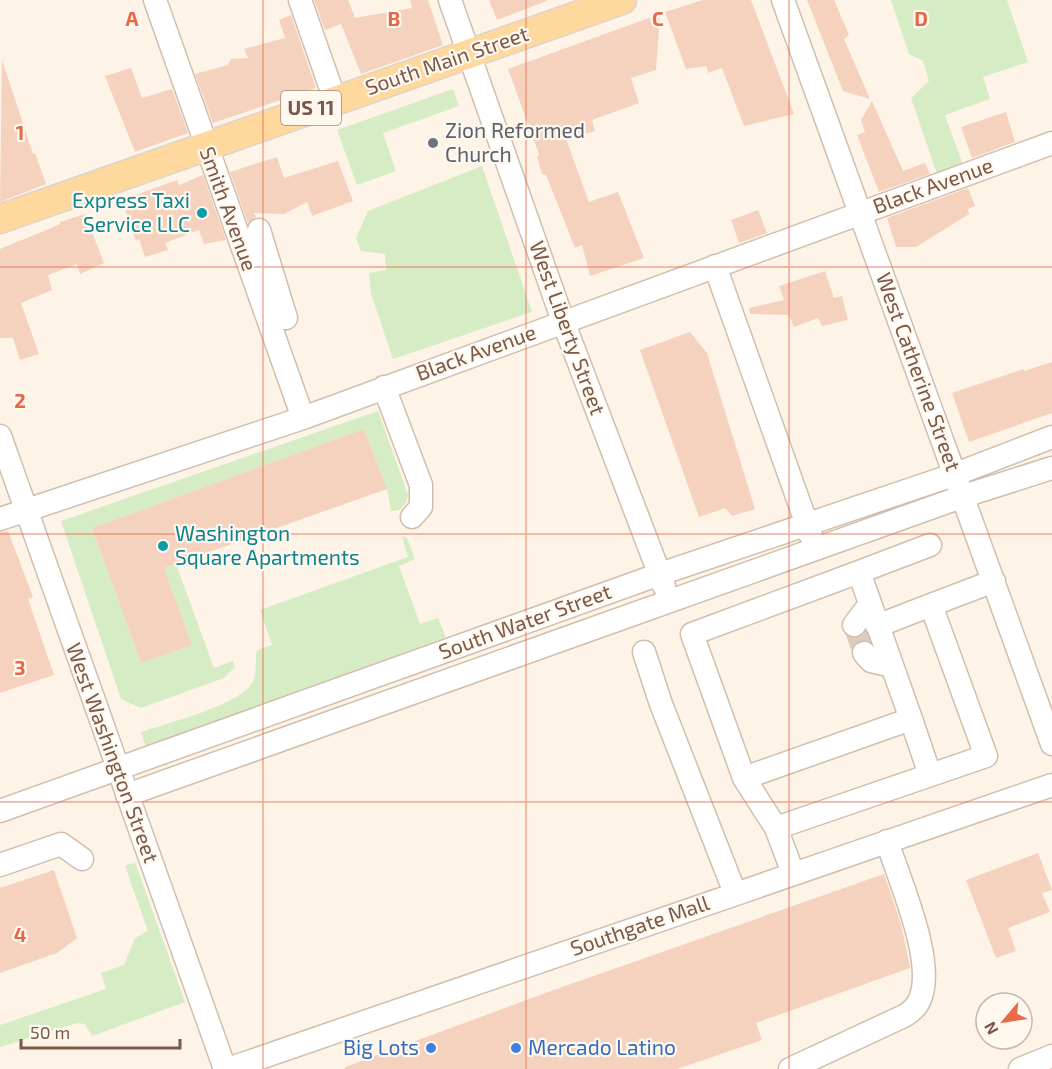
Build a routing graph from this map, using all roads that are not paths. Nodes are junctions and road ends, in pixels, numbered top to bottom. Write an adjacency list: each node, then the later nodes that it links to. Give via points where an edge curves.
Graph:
1 (155, 0): 9 (street, Smith Avenue)
2 (300, 0): 7 (street)
3 (450, 0): 6 (street, West Liberty Street)
4 (622, 0): 6 (main road, South Main Street / US 11)
5 (783, 0): 10 (street, West Catherine Street)
6 (468, 53): 7 (main road, South Main Street / US 11); 15 (street, West Liberty Street)
7 (335, 100): 9 (main road, South Main Street / US 11)
8 (1052, 143): 10 (street, Black Avenue)
9 (206, 146): 11 (main road, South Main Street / US 11); 17 (street, Smith Avenue)
10 (859, 213): 13 (street, Black Avenue); 21 (street, West Catherine Street)
11 (0, 219)
12 (259, 230): 14 (street)
13 (715, 266): 15 (street, Black Avenue); 26 (street)
14 (286, 318)
15 (563, 321): 16 (street, Black Avenue); 30 (street, West Liberty Street)
16 (384, 387): 17 (street, Black Avenue); 24 (street, via 421,485 421,507)
17 (303, 418): 23 (street, Black Avenue)
18 (0, 436): 23 (street, West Washington Street)
19 (1052, 436): 21 (street, South Water Street)
20 (1052, 468): 22 (street, South Water Street)
21 (956, 474): 22 (street, West Catherine Street); 26 (street, South Water Street)
22 (964, 496): 28 (street, South Water Street); 31 (street, West Catherine Street)
23 (26, 510): 25 (street, Black Avenue); 42 (street, West Washington Street)
24 (412, 517)
25 (0, 519)
26 (807, 524): 28 (street); 30 (street, South Water Street)
27 (930, 545): 29 (street)
28 (816, 549): 32 (street, South Water Street)
29 (859, 572): 33 (street); 44 (street, via 692,634)
30 (660, 574): 32 (street, West Liberty Street); 42 (street, South Water Street)
31 (994, 581): 34 (street); 41 (street, West Catherine Street)
32 (669, 601): 46 (street, South Water Street)
33 (870, 604): 35 (street); 36 (street)
34 (931, 605): 36 (street); 43 (street, via 986,756)
35 (854, 625)
36 (878, 626): 39 (street)
37 (644, 652): 53 (street)
38 (864, 653): 39 (street, via 871,661)
39 (892, 666): 40 (street)
40 (911, 719): 43 (street); 44 (street)
41 (1052, 744)
42 (117, 768): 46 (street, West Washington Street); 47 (street, South Water Street)
43 (930, 775): 48 (street)
44 (744, 778): 48 (street)
45 (1052, 785): 49 (street, Southgate Mall)
46 (127, 795): 55 (street, West Washington Street)
47 (0, 811)
48 (776, 828): 52 (street)
49 (887, 841): 52 (street, Southgate Mall); 56 (street, via 923,955 919,1002 904,1016)
50 (82, 859): 51 (street, via 62,844)
51 (0, 865)
52 (793, 873): 53 (street, Southgate Mall)
53 (735, 893): 55 (street, Southgate Mall)
54 (1052, 1056): 57 (street)
55 (226, 1069)
56 (790, 1069)
57 (1020, 1069)

